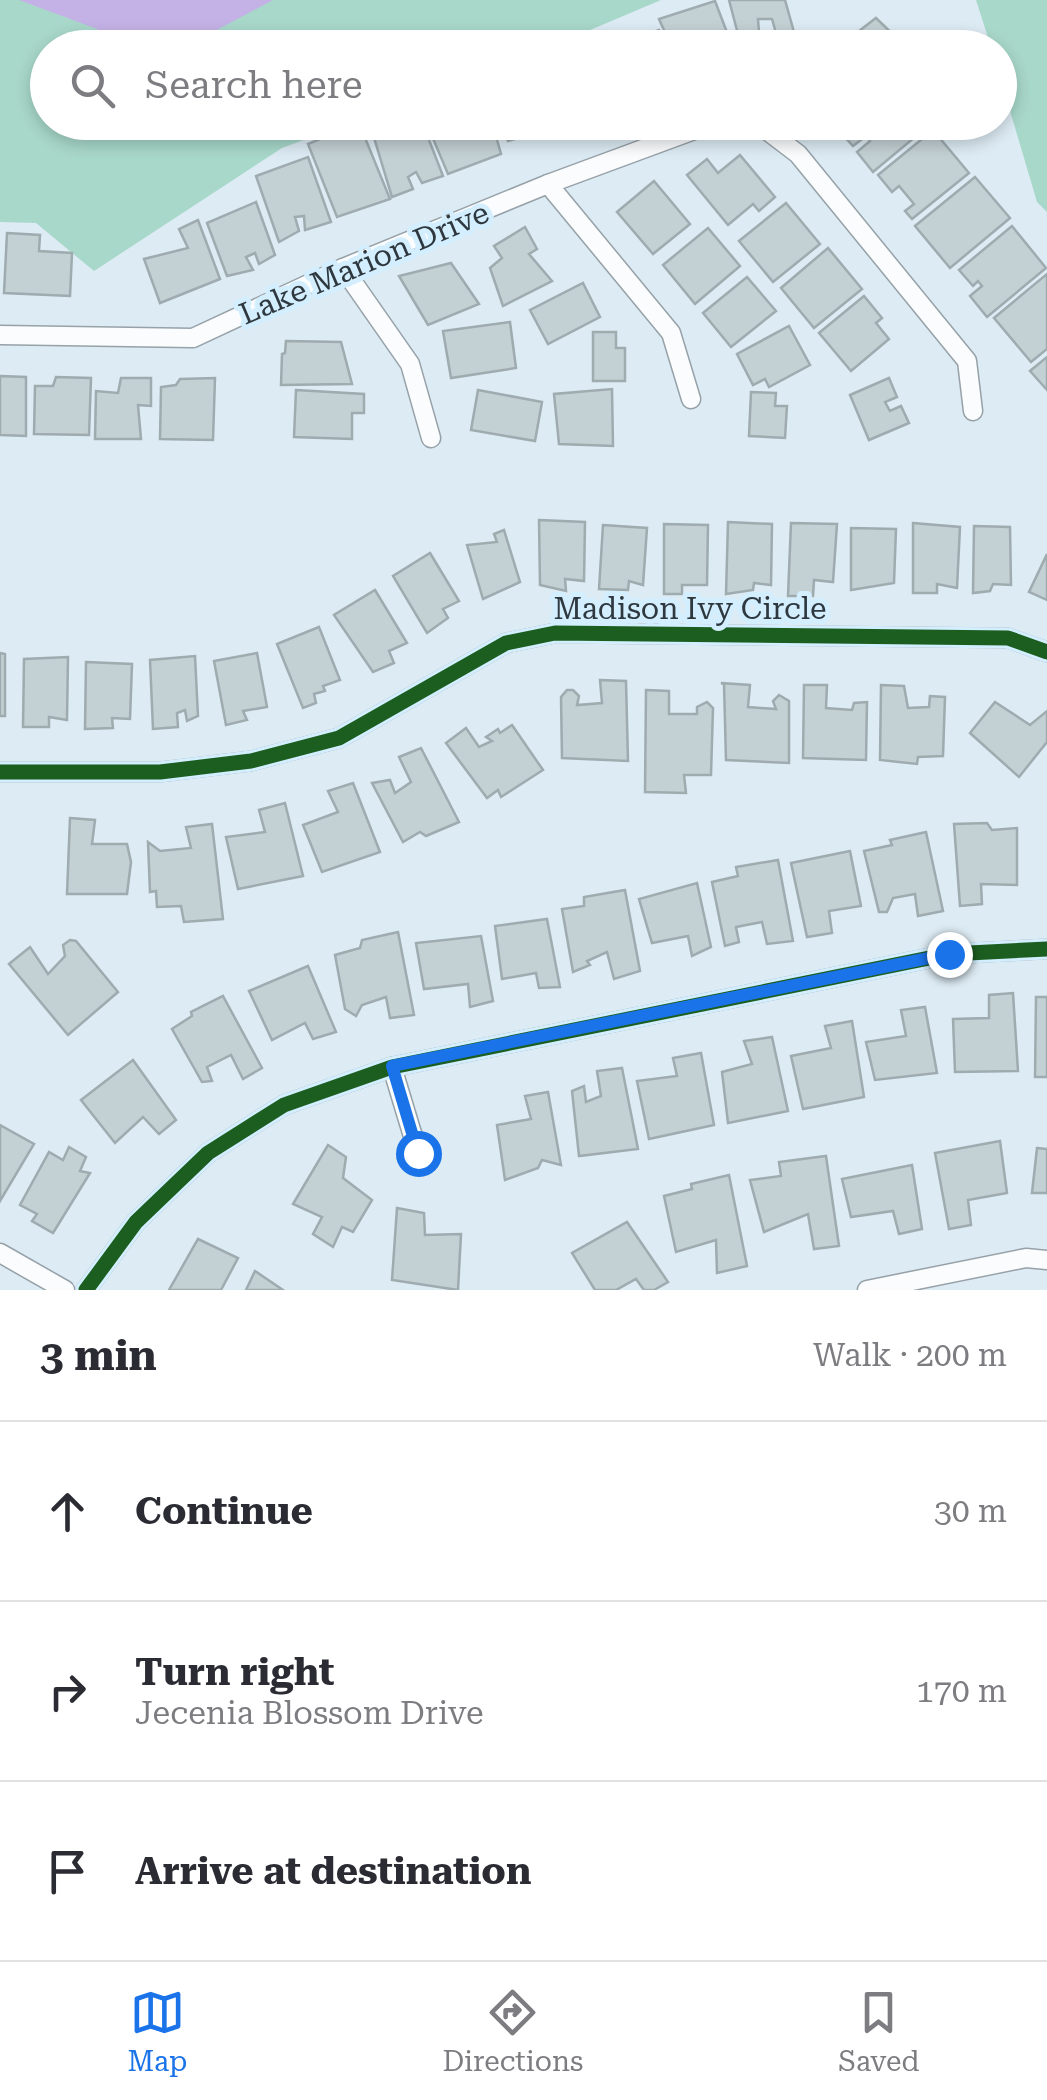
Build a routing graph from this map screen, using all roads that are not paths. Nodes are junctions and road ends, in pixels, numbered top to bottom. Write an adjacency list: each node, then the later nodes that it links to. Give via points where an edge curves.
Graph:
1 (667, 140): 3 (street, Lake Marion Drive)
2 (780, 140): 7 (street, via 967,361)
3 (548, 184): 4 (street, Lake Marion Drive); 6 (street, via 671,333)
4 (342, 268): 5 (street, Lake Marion Drive, via 193,338); 8 (street, via 410,364)
5 (0, 335)
6 (691, 399)
7 (973, 411)
8 (431, 438)
9 (1047, 652): 10 (street, Madison Ivy Circle, via 1008,638 555,633 506,643 339,738 252,761 160,772)
10 (0, 772)
11 (1047, 949): 12 (street, via 949,954)
12 (392, 1066): 13 (street); 17 (street, via 284,1105 208,1153 136,1222)
13 (418, 1153)
14 (0, 1253): 16 (street)
15 (1047, 1260): 18 (street, via 1026,1258)
16 (65, 1290)
17 (86, 1290)
18 (868, 1290)

